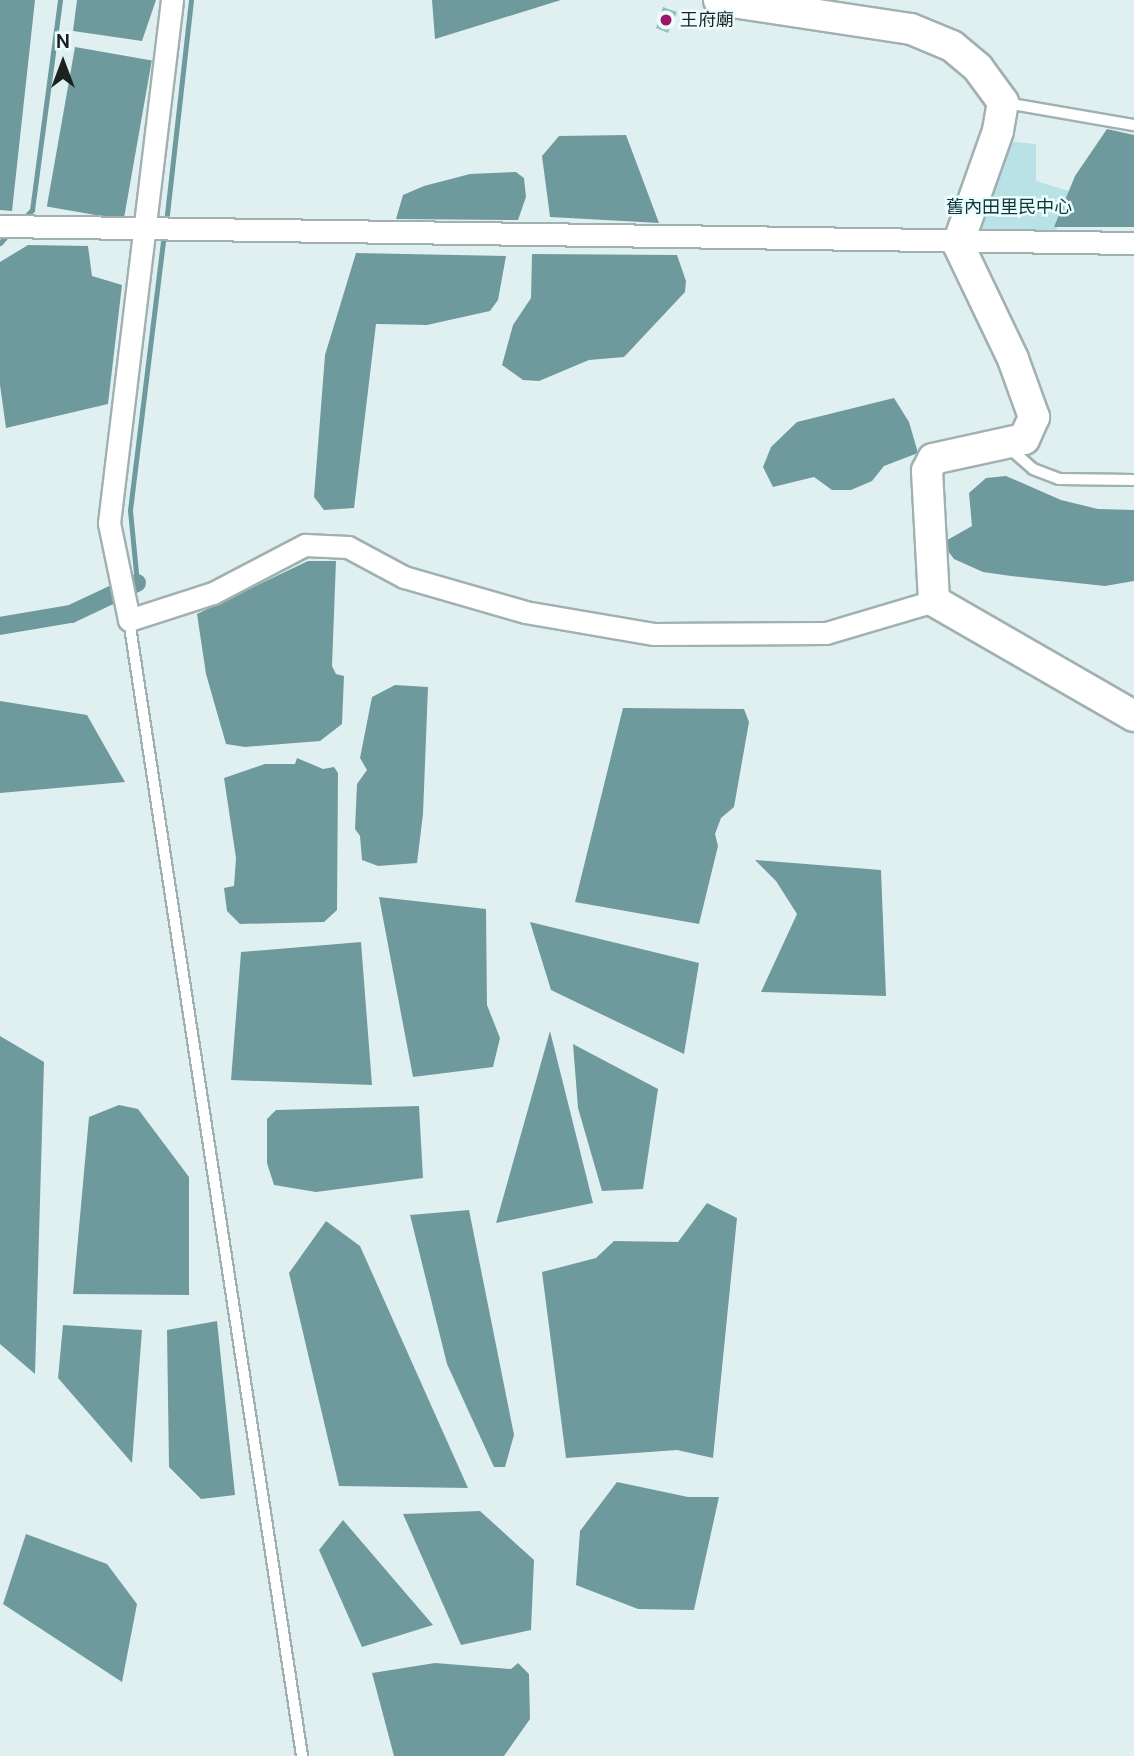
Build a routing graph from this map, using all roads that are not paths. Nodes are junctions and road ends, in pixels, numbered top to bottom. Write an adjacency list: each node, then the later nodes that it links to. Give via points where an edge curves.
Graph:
1 (172, 0): 6 (street)
2 (719, 0): 3 (street, via 911,29 952,46 978,68)
3 (1003, 102): 4 (lane); 8 (street, via 998,131)
4 (1134, 125)
5 (0, 226): 6 (street)
6 (145, 229): 8 (street); 12 (street, via 109,523)
7 (1134, 243): 8 (street)
8 (958, 244): 9 (street, via 1013,359 1034,417 1024,439)
9 (1006, 446): 10 (lane, via 1032,469 1059,479); 11 (street, via 933,459 928,471)
10 (1134, 480)
11 (934, 601): 12 (street, via 825,633 654,635 525,612 404,577 348,547 305,545 213,593); 13 (street)
12 (129, 620): 14 (lane)
13 (1134, 716)
14 (302, 1756)

